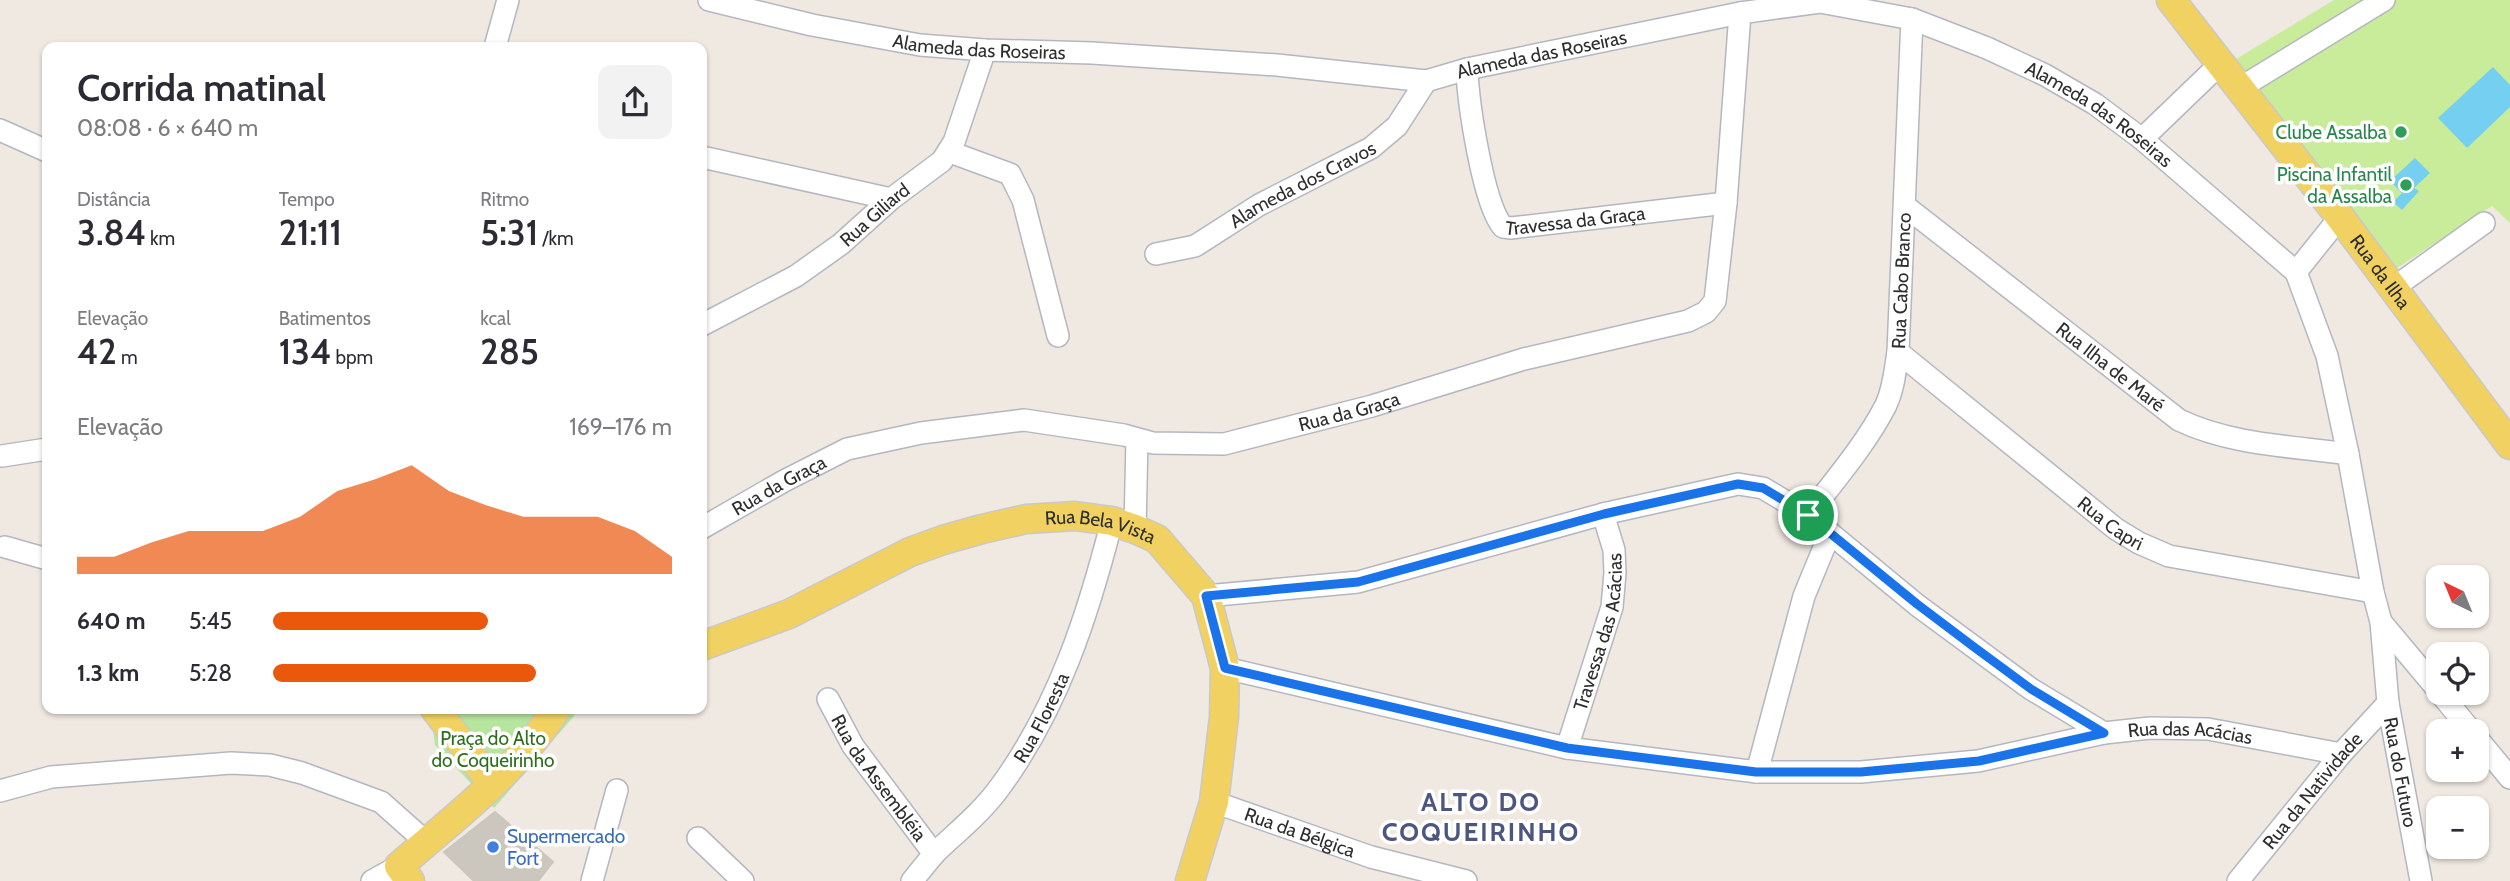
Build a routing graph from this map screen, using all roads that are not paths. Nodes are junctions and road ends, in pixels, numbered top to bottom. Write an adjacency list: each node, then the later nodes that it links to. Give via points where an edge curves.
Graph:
1 (508, 0): 7 (street)
2 (709, 0): 8 (street, Alameda das Roseiras, via 812,25)
3 (2171, 0): 9 (main road, Rua da Ilha)
4 (2384, 0): 12 (street)
5 (1740, 13): 6 (street, Alameda das Roseiras, via 1820,2); 10 (street, Alameda das Roseiras); 19 (street, Rua da Graça)
6 (1912, 19): 14 (street, Alameda das Roseiras, via 2045,75); 20 (street, Rua Cabo Branco)
7 (496, 42)
8 (985, 50): 11 (street, Alameda das Roseiras, via 1277,65); 16 (street)
9 (2220, 64): 12 (main road, Rua da Ilha); 14 (street)
10 (1467, 69): 11 (street, Alameda das Roseiras); 19 (street, Travessa da Graça, via 1468,100 1492,210 1503,227)
11 (1426, 81): 23 (street, Alameda dos Cravos, via 1397,126 1371,148 1259,205 1195,246)
12 (2250, 82): 21 (main road, Rua da Ilha)
13 (0, 130): 15 (street)
14 (2142, 139): 24 (street, Alameda das Roseiras)
15 (42, 149)
16 (950, 152): 18 (street, Rua Giliard); 27 (street, via 1004,171 1013,179 1023,200)
17 (707, 158): 18 (street)
18 (891, 199): 26 (street, Rua Giliard, via 796,276)
19 (1726, 202): 29 (street, Rua da Graça, via 1715,301 1688,321 1524,359 1372,406 1224,444)
20 (1905, 206): 28 (street, Rua Cabo Branco); 32 (street, Rua Ilha de Maré, via 2179,421 2203,432 2245,440)
21 (2340, 217): 24 (street); 25 (main road, Rua da Ilha)
22 (2484, 223): 25 (street)
23 (1156, 254)
24 (2295, 272): 32 (street, via 2327,356)
25 (2400, 283): 30 (main road, Rua da Ilha)
26 (707, 322)
27 (1058, 336)
28 (1898, 352): 35 (street, Rua Cabo Branco, via 1886,404); 41 (street, Rua Capri, via 2139,543 2169,556)
29 (1137, 439): 36 (street, Rua da Graça, via 1024,420 872,443 847,449); 37 (street, Rua Floresta)
30 (2510, 444)
31 (42, 450): 33 (street)
32 (2348, 453): 41 (street)
33 (2, 456)
34 (1604, 514): 35 (street, Rua das Acácias, via 1738,484 1763,488); 42 (street, Rua das Acácias, via 1358,582); 54 (street, Travessa das Acácias, via 1614,550 1612,607)
35 (1808, 515): 38 (street, Rua das Acácias)
36 (707, 525)
37 (1123, 525): 42 (main road, Rua Bela Vista, via 1157,539); 44 (main road, Rua Bela Vista, via 1075,516 1026,519 943,540 789,614); 65 (street, Rua Floresta, via 1098,578 1070,660 1025,751 999,789)
38 (1830, 533): 53 (street, Rua das Acácias, via 2031,689); 57 (street, via 1804,596)
39 (5, 547): 40 (street)
40 (42, 558)
41 (2373, 592): 43 (street)
42 (1206, 596): 45 (main road, Rua Bela Vista)
43 (2381, 622): 46 (street); 48 (street)
44 (707, 644)
45 (1225, 668): 54 (street); 62 (main road, Rua Bela Vista)
46 (2426, 676)
47 (828, 699): 65 (street, Rua da Assembléia, via 853,746)
48 (2388, 703): 56 (street, Rua da Natividade); 74 (street, Rua do Futuro)
49 (2450, 705): 52 (street)
50 (439, 714): 59 (main road)
51 (553, 714): 59 (main road, via 520,757)
52 (2461, 719)
53 (2104, 733): 56 (street, Rua das Acácias, via 2208,729); 57 (street, via 1979,761 1861,772)
54 (1567, 748): 57 (street)
55 (2489, 753): 58 (street)
56 (2341, 754): 73 (street, Rua da Natividade)
57 (1756, 772)
58 (2510, 778)
59 (492, 783): 64 (main road)
60 (0, 790): 64 (street, via 51,777 246,762 332,783 381,802)
61 (617, 790): 68 (street)
62 (1214, 802): 71 (main road, Rua Bela Vista); 72 (street, Rua da Bélgica, via 1371,857)
63 (698, 838): 69 (street)
64 (426, 842): 66 (main road)
65 (934, 854): 70 (street, Rua Floresta)
66 (405, 873): 67 (street)
67 (372, 881)
68 (593, 881)
69 (743, 881)
70 (912, 881)
71 (1190, 881)
72 (1466, 881)
73 (2238, 881)
74 (2421, 881)

